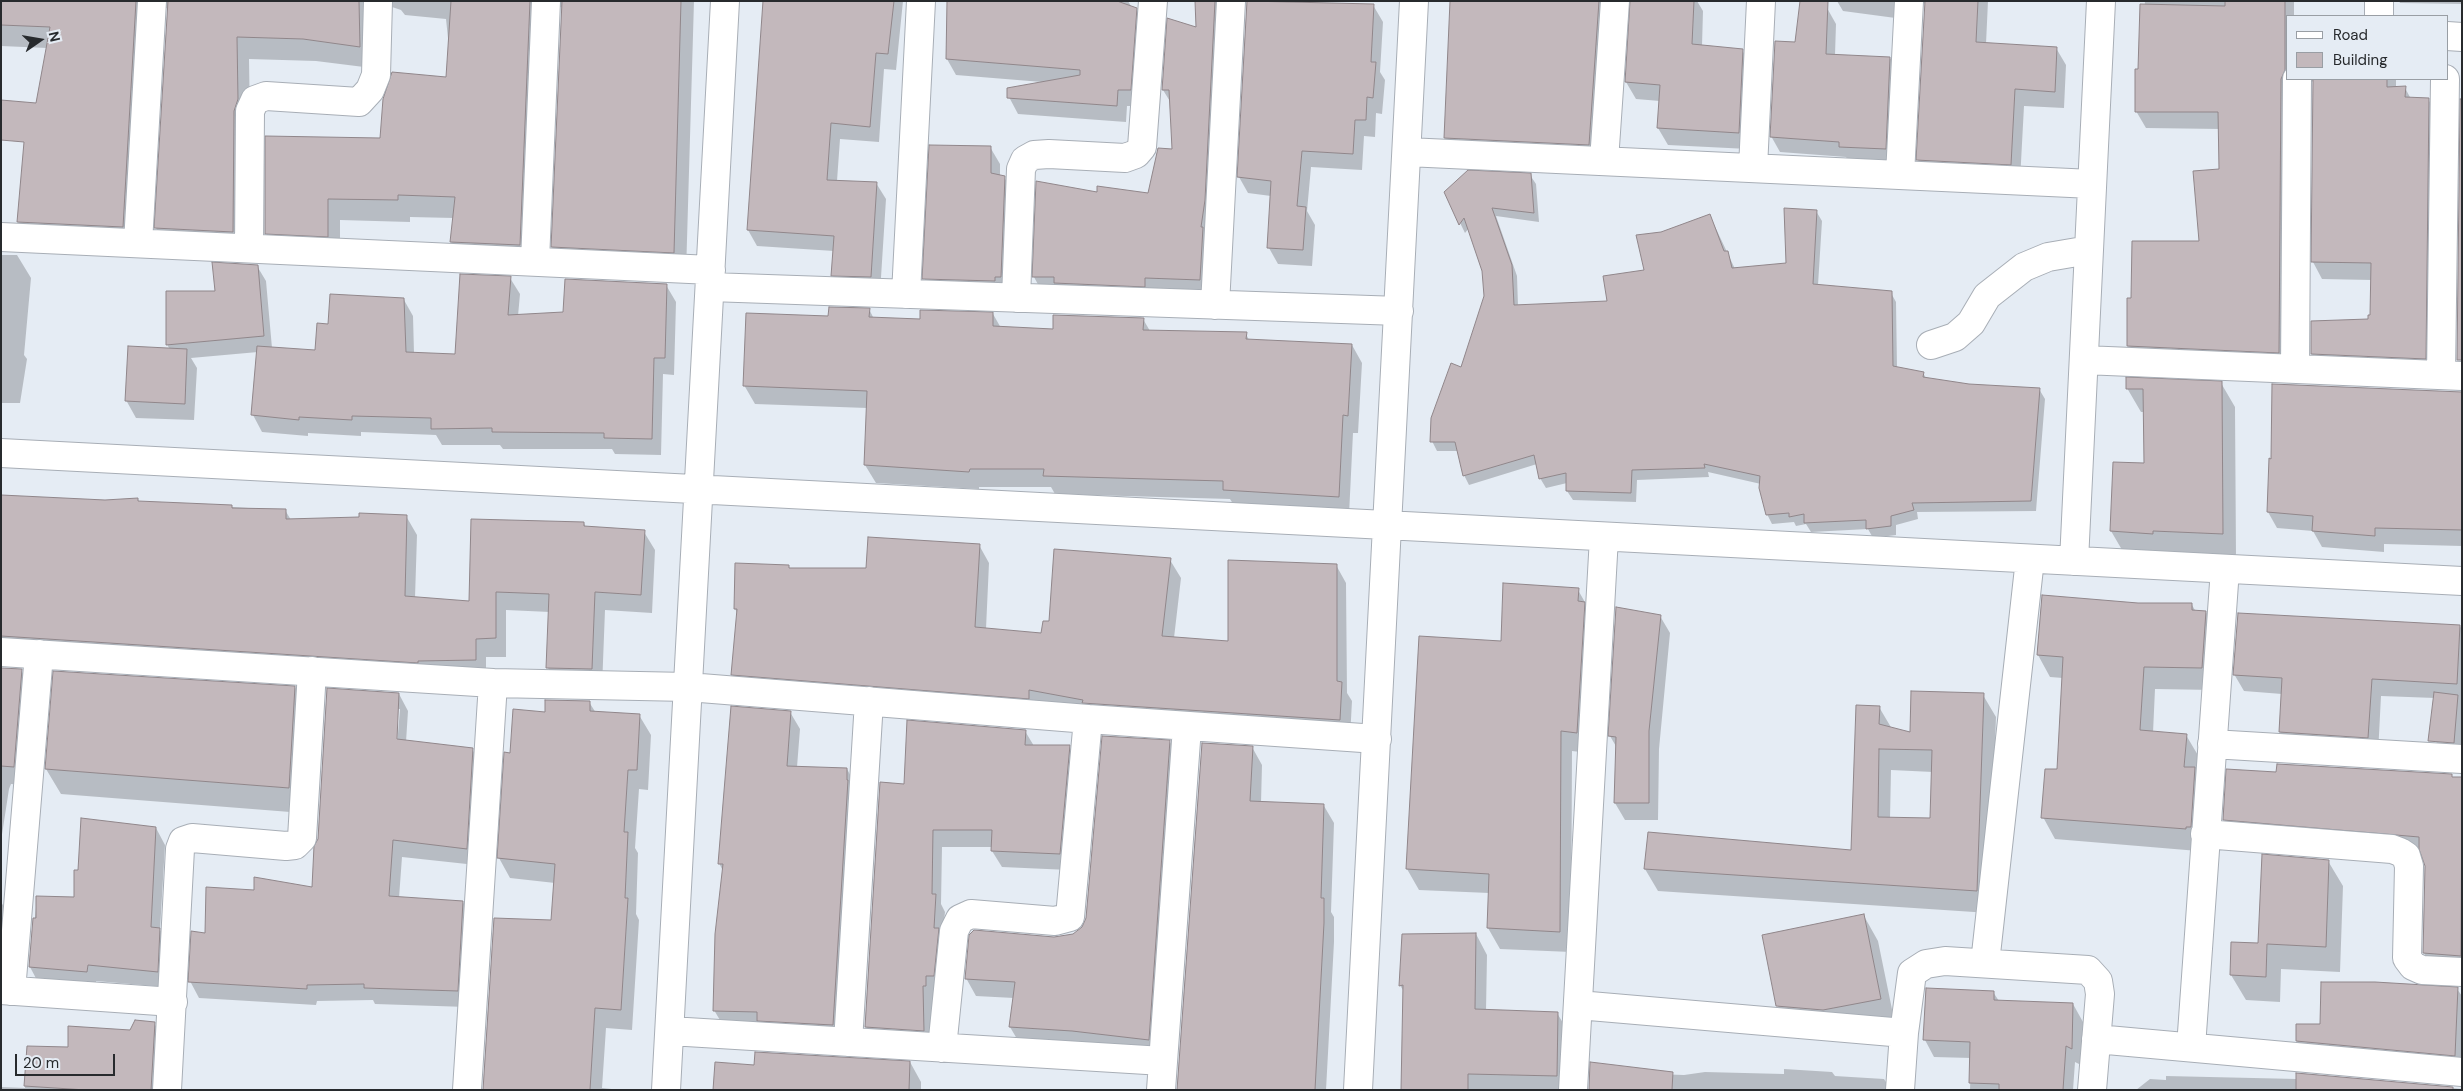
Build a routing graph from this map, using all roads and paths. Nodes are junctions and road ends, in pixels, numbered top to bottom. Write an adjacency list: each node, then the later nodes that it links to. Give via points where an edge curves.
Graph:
1 (152, 1): 25 (street)
2 (378, 1): 26 (street, via 376,75 370,90 359,102 266,96 255,100 250,112)
3 (546, 1): 28 (street)
4 (725, 1): 29 (street)
5 (921, 1): 30 (street)
6 (1153, 1): 31 (street, via 1142,147 1136,154 1125,158 1049,154 1034,155 1025,160 1021,169)
7 (1231, 1): 32 (street)
8 (1414, 1): 19 (street)
9 (1616, 1): 20 (street)
10 (1761, 1): 21 (street)
11 (1909, 1): 22 (street)
12 (2102, 1): 23 (street)
13 (2379, 1): 14 (street)
14 (2379, 15)
15 (2448, 36): 16 (street)
16 (2462, 37)
17 (2296, 80): 36 (street)
18 (2445, 80): 37 (street)
19 (1407, 152): 20 (street); 33 (street)
20 (1604, 161): 21 (street)
21 (1753, 168): 22 (street)
22 (1900, 176): 23 (street)
23 (2092, 184): 27 (street)
24 (1, 237): 25 (street)
25 (138, 243): 26 (street)
26 (249, 248): 28 (street)
27 (2089, 250): 34 (street, via 2048,257 2024,267 1987,296 1971,323 1955,337); 35 (street)
28 (536, 261): 29 (street)
29 (710, 278): 30 (street); 39 (street)
30 (906, 294): 31 (street)
31 (1016, 298): 32 (street)
32 (1215, 306): 33 (street)
33 (1398, 311): 40 (street)
34 (1931, 345)
35 (2084, 360): 36 (street); 43 (street)
36 (2295, 369): 37 (street)
37 (2451, 375)
38 (1, 453): 39 (street)
39 (699, 490): 40 (street); 50 (street)
40 (1387, 525): 41 (street); 54 (street)
41 (1604, 536): 42 (street); 62 (street)
42 (2030, 559): 43 (street); 58 (street)
43 (2074, 561): 44 (street)
44 (2225, 569): 45 (street); 55 (street)
45 (2462, 581)
46 (1, 652): 47 (street)
47 (38, 654): 48 (street); 60 (street)
48 (312, 671): 49 (street); 61 (street, via 302,838 295,845 286,846 192,838 183,841)
49 (493, 683): 50 (street); 72 (street)
50 (688, 687): 51 (street); 63 (street)
51 (869, 702): 52 (street); 66 (street)
52 (1088, 719): 53 (street); 68 (street, via 1070,917 1055,921 970,914 960,919 954,931)
53 (1187, 726): 54 (street); 69 (street)
54 (1377, 739): 75 (street)
55 (2212, 744): 56 (street); 57 (street)
56 (2462, 759)
57 (2206, 834): 59 (street, via 2400,852 2406,856 2409,866 2407,958 2422,970); 67 (street)
58 (1985, 963): 64 (street, via 1945,961 1926,964 1912,973); 65 (street, via 2088,970 2098,981 2100,994)
59 (2462, 972)
60 (6, 990): 61 (street)
61 (173, 1002): 71 (street)
62 (1578, 1005): 64 (street); 76 (street)
63 (670, 1031): 66 (street); 73 (street)
64 (1904, 1033): 77 (street)
65 (2096, 1039): 67 (street); 78 (street)
66 (848, 1042): 68 (street)
67 (2191, 1047): 70 (street)
68 (942, 1048): 69 (street)
69 (1163, 1061): 74 (street)
70 (2462, 1072)
71 (167, 1090)
72 (467, 1090)
73 (666, 1090)
74 (1161, 1090)
75 (1358, 1090)
76 (1573, 1090)
77 (1900, 1090)
78 (2092, 1090)

